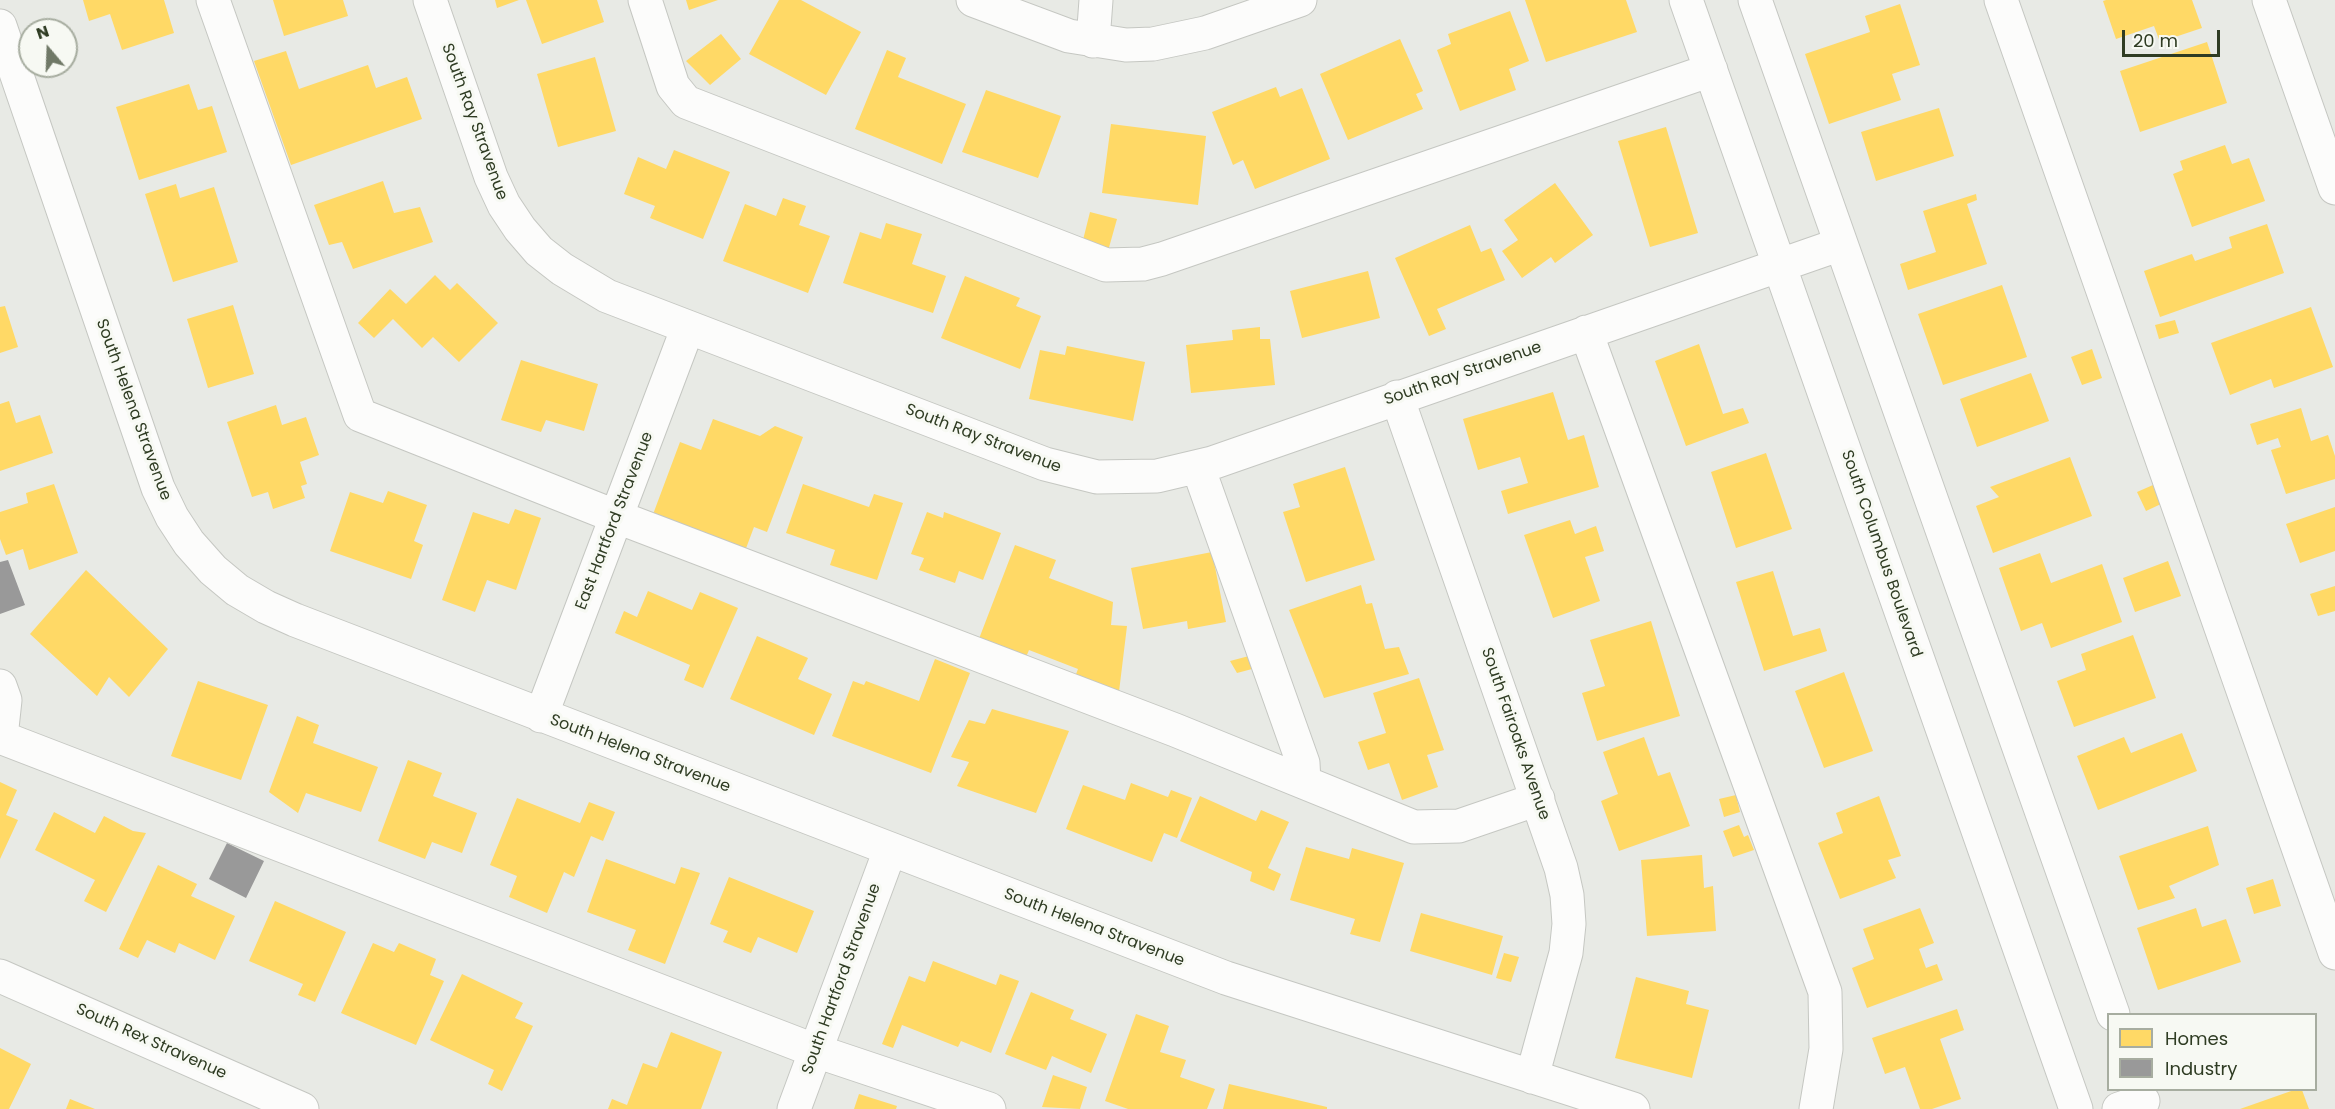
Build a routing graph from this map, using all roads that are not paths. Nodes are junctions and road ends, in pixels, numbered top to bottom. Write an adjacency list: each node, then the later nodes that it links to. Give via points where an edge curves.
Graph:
1 (213, 0): 21 (street, via 360,415)
2 (430, 0): 17 (street, South Ray Stravenue, via 491,177 520,229 540,251 584,284)
3 (645, 0): 13 (street, via 673,86 686,102 1106,265 1152,262)
4 (973, 0): 12 (street, via 1041,27)
5 (1096, 0): 12 (street)
6 (1300, 0): 12 (street, via 1180,39 1126,45)
7 (1686, 0): 13 (street, South Columbus Boulevard)
8 (1755, 0): 15 (street)
9 (2001, 0): 28 (street)
10 (2269, 0): 14 (street)
11 (0, 26): 23 (street, South Helena Stravenue, via 158,488 189,543 237,590 266,607)
12 (1093, 41)
13 (1711, 70): 16 (street, South Columbus Boulevard)
14 (2335, 188)
15 (1841, 244): 16 (street, South Ray Stravenue); 30 (street)
16 (1779, 264): 18 (street, South Ray Stravenue); 38 (street, South Columbus Boulevard)
17 (688, 327): 20 (street, South Ray Stravenue, via 1071,472 1128,478); 21 (street, East Hartford Stravenue)
18 (1586, 332): 19 (street, South Ray Stravenue); 37 (street, via 1825,992 1826,1049)
19 (1397, 397): 20 (street, South Ray Stravenue); 26 (street, South Fairoaks Avenue)
20 (1198, 467): 25 (street, via 1303,764)
21 (616, 517): 23 (street, East Hartford Stravenue); 25 (street)
22 (0, 686): 24 (street, via 5,700)
23 (541, 716): 27 (street, South Helena Stravenue)
24 (0, 737): 31 (street)
25 (1304, 782): 26 (street, via 1414,827 1460,826)
26 (1538, 799): 32 (street, South Fairoaks Avenue, via 1561,867 1569,924 1560,981)
27 (890, 850): 31 (street, South Hartford Stravenue); 32 (street, South Helena Stravenue, via 1226,978)
28 (2335, 953)
29 (0, 976): 33 (street, South Rex Stravenue)
30 (2113, 1013)
31 (816, 1051): 34 (street, South Hartford Stravenue); 35 (street)
32 (1532, 1077): 36 (street, South Helena Stravenue)
33 (303, 1109)
34 (794, 1109)
35 (988, 1109)
36 (1633, 1109)
37 (1816, 1109)
38 (2076, 1109)

